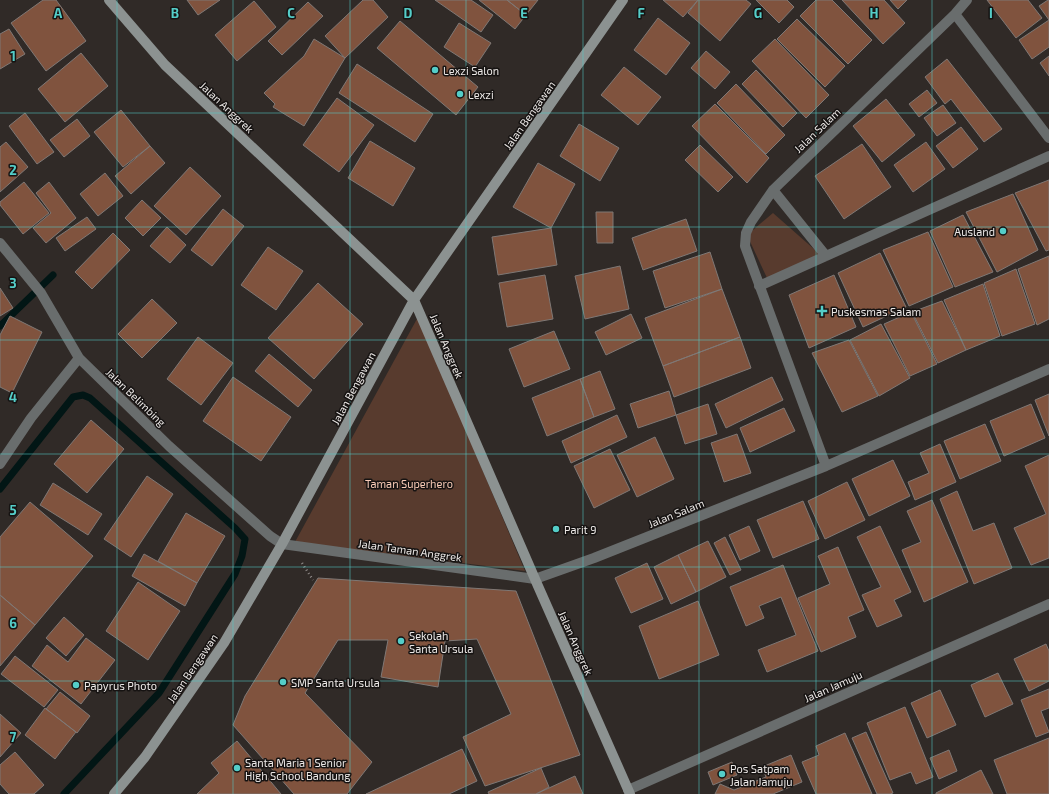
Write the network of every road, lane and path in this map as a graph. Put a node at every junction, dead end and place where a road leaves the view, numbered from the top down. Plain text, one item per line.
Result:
1 (109, 0) edge
2 (623, 0) edge
3 (967, 0) edge
4 (955, 14) junction
5 (1049, 138) edge
6 (1049, 156) edge
7 (773, 190) junction
8 (0, 243) edge
9 (826, 256) junction
10 (759, 286) junction
11 (414, 300) junction
12 (79, 358) junction
13 (1049, 369) edge
14 (0, 464) edge
15 (826, 466) junction
16 (282, 544) junction
17 (535, 579) junction
18 (1049, 604) edge
19 (629, 792) edge
20 (114, 794) edge

1 - 11 street, Jalan Anggrek
2 - 11 street, Jalan Bengawan
3 - 4 street, Jalan Salam
4 - 5 street
4 - 7 street, Jalan Salam
6 - 9 street
7 - 9 street
7 - 10 street, Jalan Salam
8 - 12 street, Jalan Belimbing
9 - 10 street
10 - 15 street, Jalan Salam
11 - 16 street, Jalan Bengawan
11 - 17 street, Jalan Anggrek
12 - 14 street
12 - 16 street, Jalan Belimbing
13 - 15 street, Jalan Salam
15 - 17 street, Jalan Salam
16 - 17 street, Jalan Taman Anggrek
16 - 20 street, Jalan Bengawan
17 - 19 street, Jalan Anggrek
18 - 19 street, Jalan Jamuju

